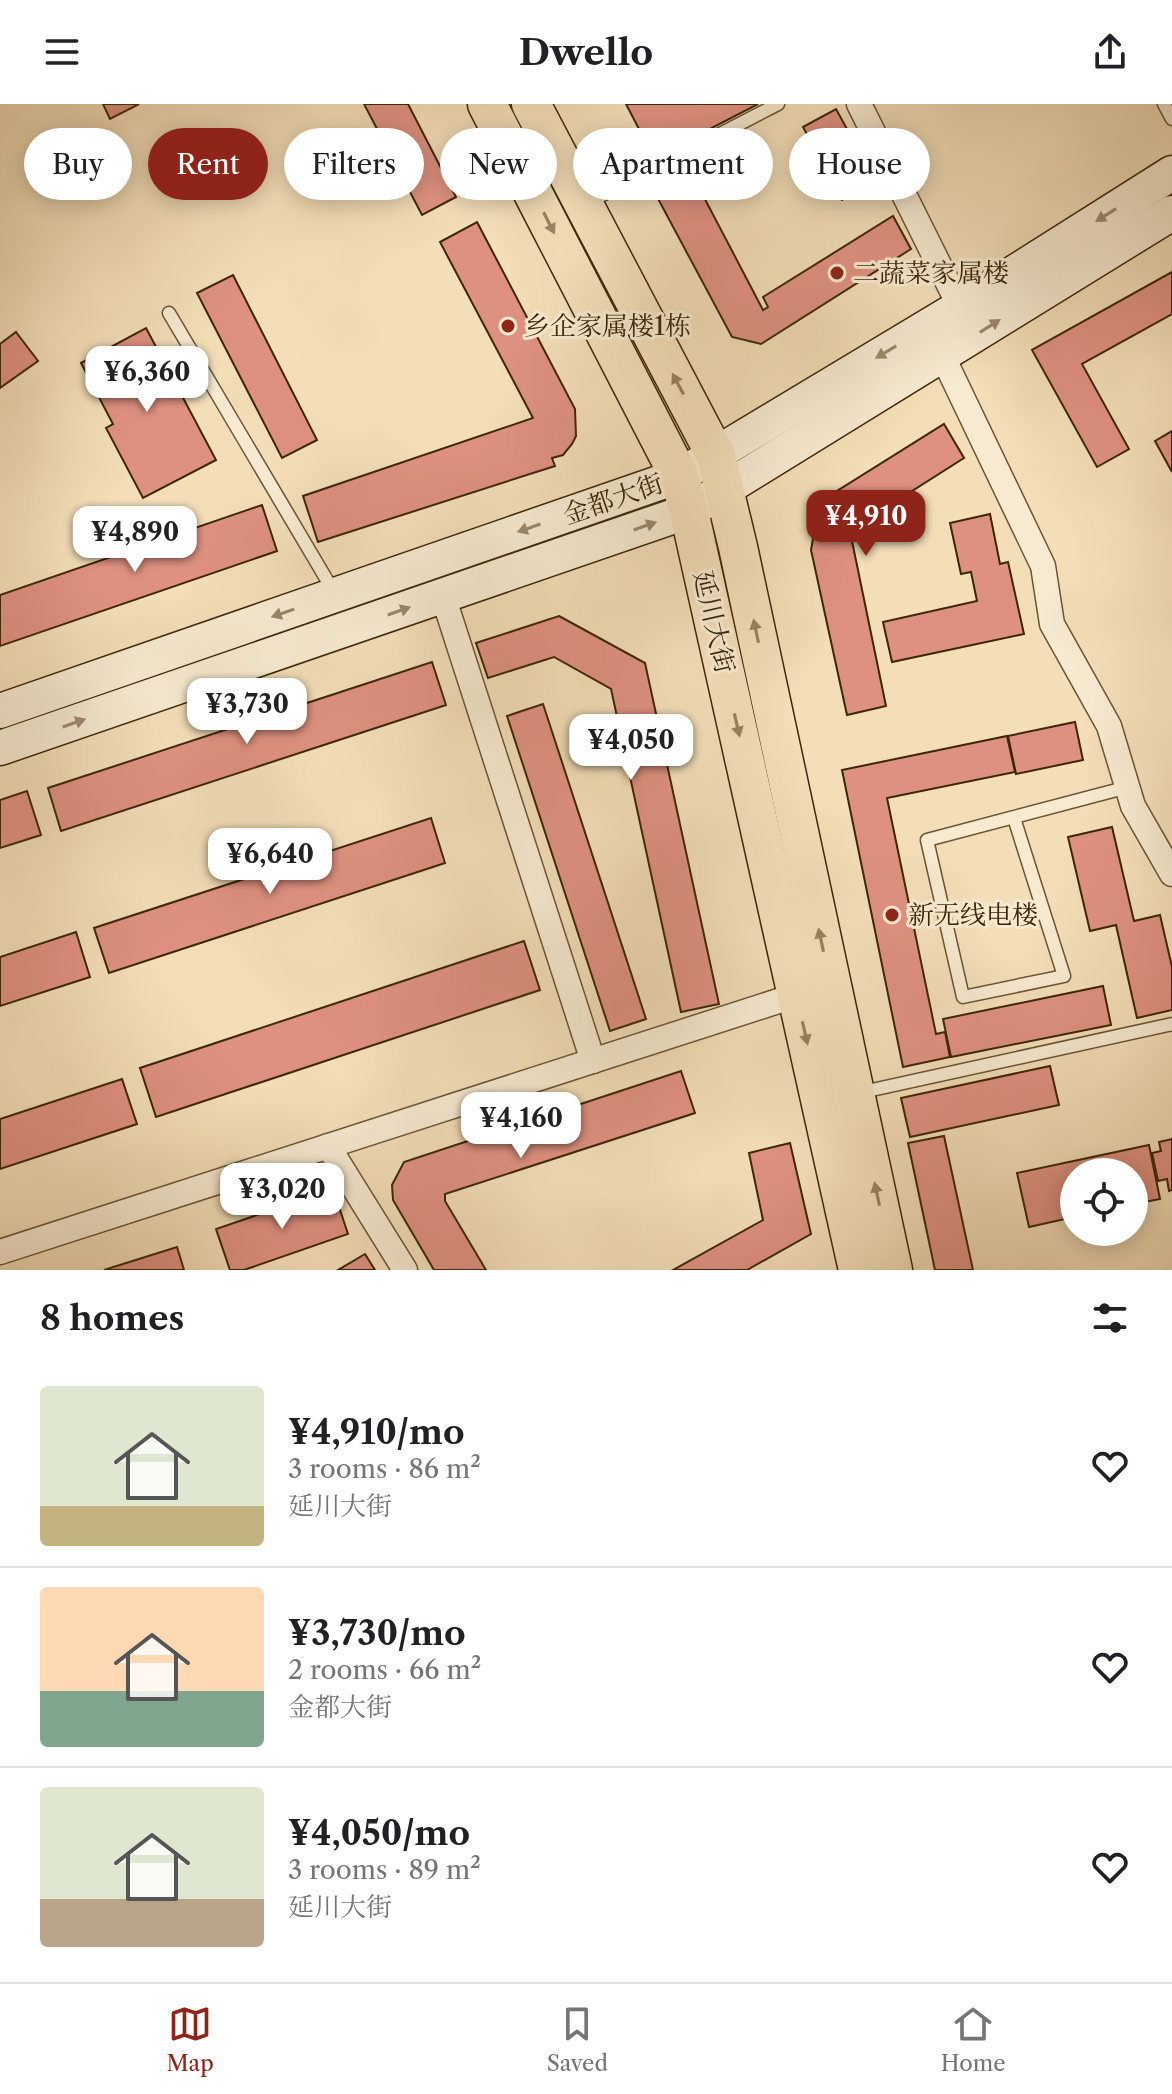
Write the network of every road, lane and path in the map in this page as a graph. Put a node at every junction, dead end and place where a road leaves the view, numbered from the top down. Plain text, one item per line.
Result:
1 (487, 104) edge
2 (531, 104) edge
3 (778, 104) edge
4 (859, 104) edge
5 (1164, 104) edge
6 (1172, 119) edge
7 (1172, 173) edge
8 (584, 204) junction
9 (1172, 213) edge
10 (960, 307) junction
11 (169, 313) dead end
12 (942, 355) junction
13 (720, 473) junction
14 (684, 494) junction
15 (335, 595) junction
16 (443, 596) junction
17 (0, 711) edge
18 (0, 748) edge
19 (1128, 787) junction
20 (1014, 818) junction
21 (1172, 874) edge
22 (797, 995) junction
23 (1172, 1024) edge
24 (593, 1061) junction
25 (854, 1094) junction
26 (328, 1146) junction
27 (0, 1252) edge
28 (866, 1269) edge
29 (405, 1270) edge

1 -> 14 main road, 延川大街
2 - 8 main road, 延川大街
3 - 8 lane
4 - 10 street
5 - 6 lane
7 -> 10 main road, 金都大街
13 -> 8 main road, 延川大街
12 -> 9 main road, 金都大街
10 -> 13 main road, 金都大街
11 - 15 lane
12 - 13 main road, 金都大街
12 - 19 street
13 - 14 main road, 金都大街
25 -> 13 main road, 延川大街
14 -> 15 main road, 金都大街
16 -> 14 main road, 金都大街
14 -> 22 main road, 延川大街
15 -> 17 main road, 金都大街
18 -> 16 main road, 金都大街
16 - 24 street
19 - 20 lane
19 - 21 street
20 - 20 lane
22 - 24 street
22 -> 28 main road, 延川大街
23 - 25 lane
24 - 26 street
28 -> 25 main road, 延川大街
26 - 27 street
26 - 29 street

